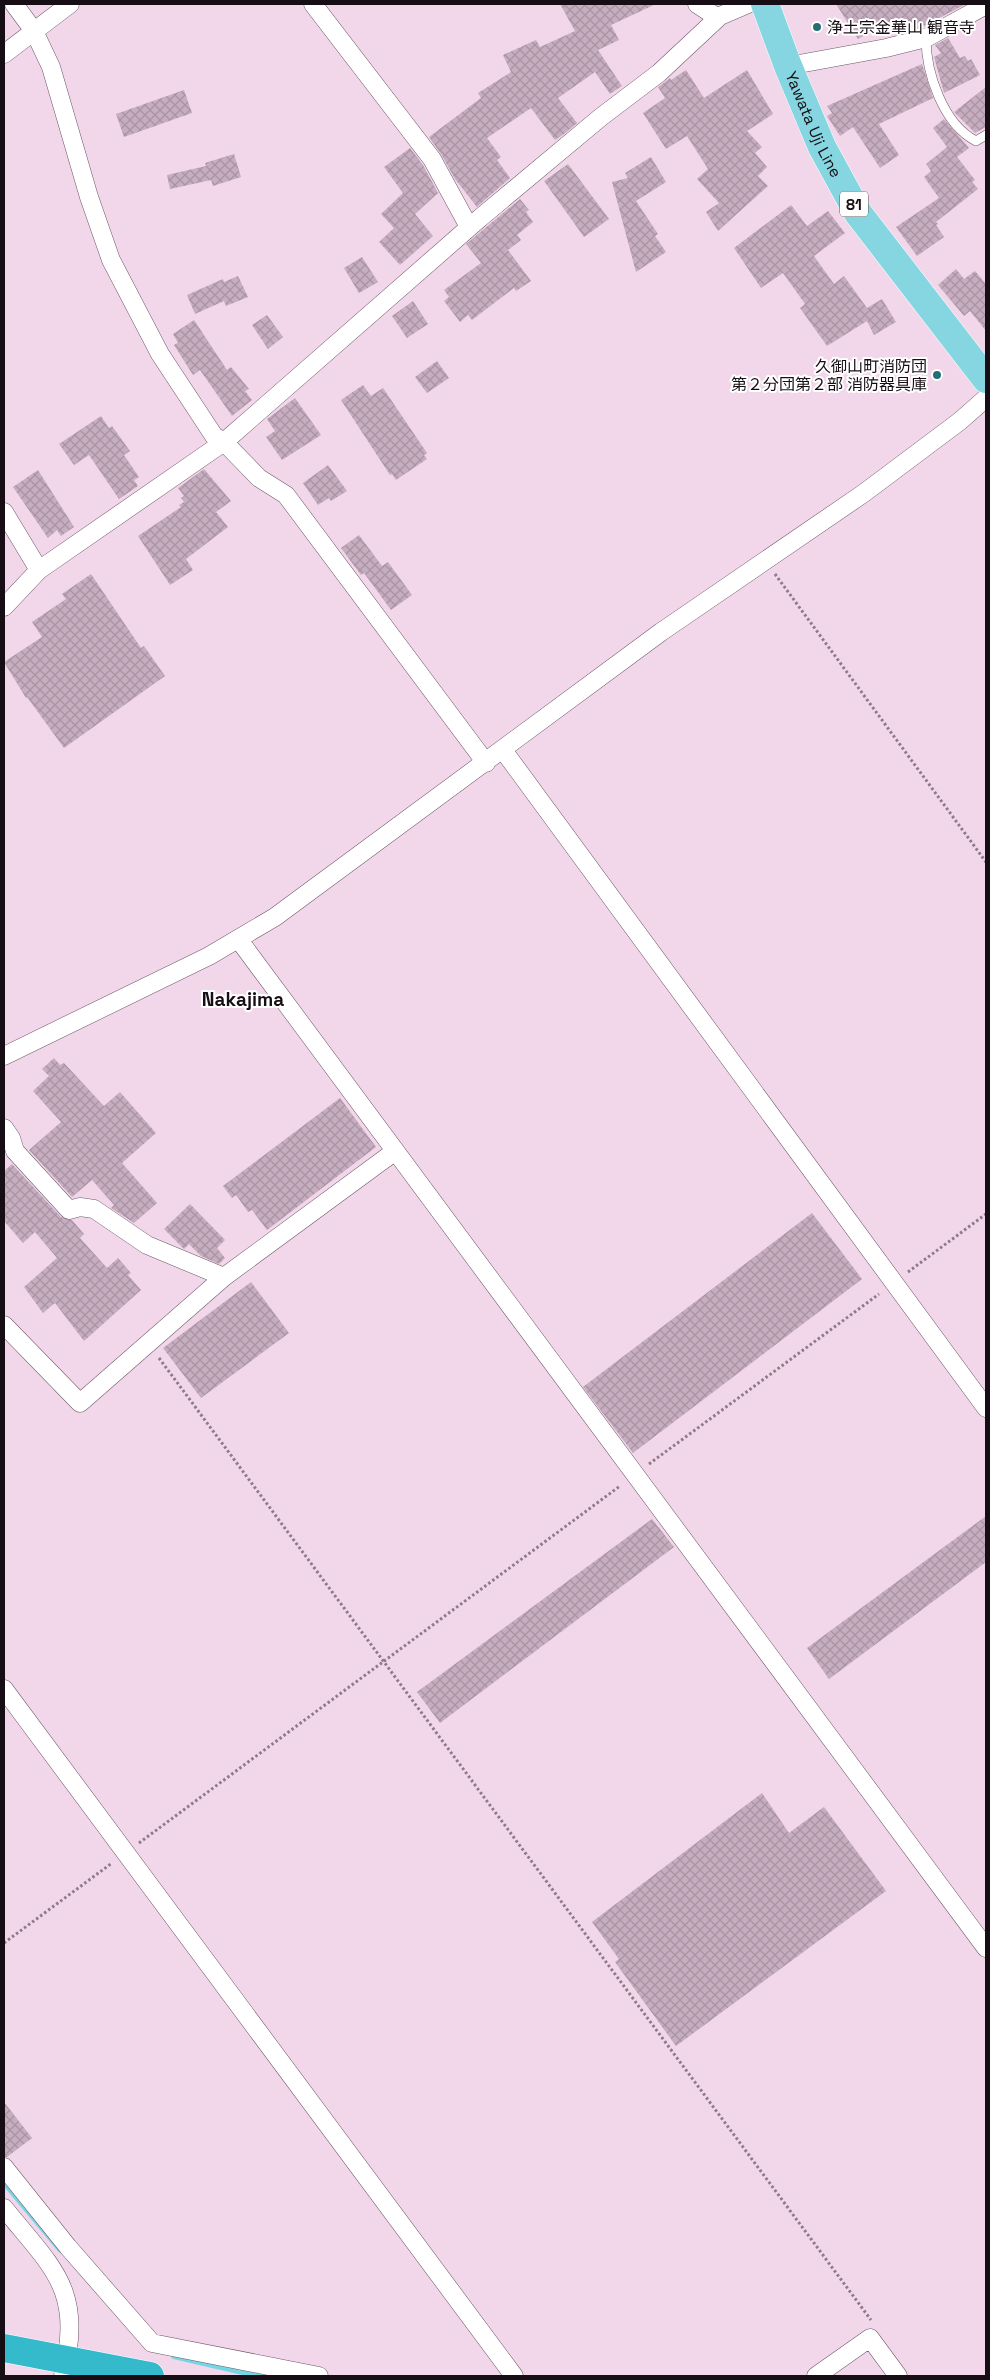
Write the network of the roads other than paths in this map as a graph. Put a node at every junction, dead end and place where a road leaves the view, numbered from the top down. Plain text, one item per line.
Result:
1 (14, 4) edge
2 (70, 4) edge
3 (313, 4) edge
4 (698, 4) edge
5 (748, 4) edge
6 (765, 4) edge
7 (986, 5) edge
8 (718, 18) junction
9 (34, 31) junction
10 (926, 38) junction
11 (4, 54) edge
12 (788, 66) junction
13 (986, 135) edge
14 (470, 227) junction
15 (986, 379) edge
16 (986, 398) edge
17 (224, 442) junction
18 (4, 512) edge
19 (39, 570) junction
20 (4, 607) edge
21 (503, 750) junction
22 (486, 763) junction
23 (239, 940) junction
24 (4, 1056) edge
25 (4, 1128) edge
26 (394, 1152) junction
27 (224, 1278) junction
28 (4, 1325) edge
29 (986, 1408) edge
30 (4, 1689) edge
31 (986, 1948) edge
32 (4, 2167) edge
33 (4, 2208) edge
34 (68, 2247) junction
35 (48, 2262) junction
36 (4, 2348) edge
37 (4, 2359) edge
38 (65, 2369) edge
39 (91, 2376) edge
40 (150, 2376) edge
41 (319, 2376) edge
42 (514, 2376) edge
43 (816, 2376) edge
44 (898, 2376) edge

1 - 9 street
2 - 9 street
3 - 14 street
4 - 8 street
5 - 8 street
6 - 12 main road, Yawata Uji Line / 81
7 - 10 street
8 - 14 street
9 - 11 street
9 - 17 street
10 - 12 street
10 - 13 lane
12 - 15 main road, Yawata Uji Line / 81
14 - 17 street
16 - 21 street
17 - 19 street
17 - 22 street
18 - 19 street
19 - 20 street
21 - 22 street
21 - 29 street
22 - 23 street
23 - 24 street
23 - 26 street
25 - 27 street
26 - 27 street
26 - 31 street
27 - 28 street
30 - 42 street
32 - 34 street
33 - 35 street
34 - 35 street
34 - 41 street
35 - 38 street
36 - 38 highway
37 - 38 highway
38 - 39 highway
38 - 40 highway
43 - 44 street

